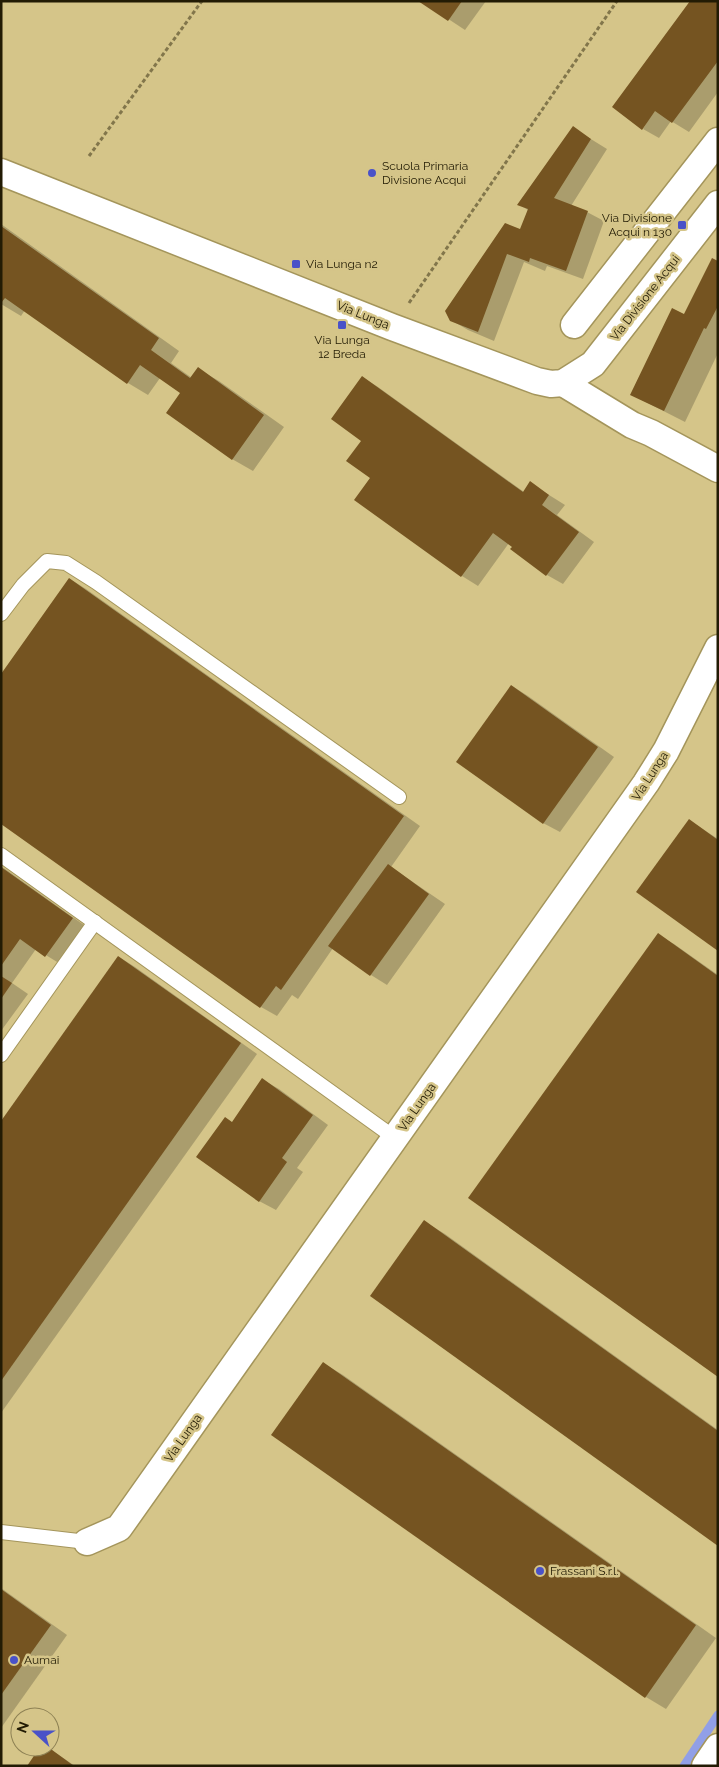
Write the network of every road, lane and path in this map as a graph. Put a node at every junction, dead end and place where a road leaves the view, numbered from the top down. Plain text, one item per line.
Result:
1 (202, 1) edge
2 (617, 1) edge
3 (718, 141) edge
4 (89, 156) dead end
5 (1, 172) edge
6 (718, 204) edge
7 (574, 325) dead end
8 (392, 327) junction
9 (563, 383) junction
10 (718, 469) edge
11 (1, 614) edge
12 (718, 648) edge
13 (399, 797) dead end
14 (1, 855) edge
15 (95, 922) junction
16 (1, 1055) edge
17 (395, 1138) junction
18 (1, 1532) edge
19 (87, 1542) joint
20 (718, 1747) edge
21 (705, 1766) edge

1 - 4 path
2 - 8 path
3 - 7 street
5 - 8 street, Via Lunga
6 - 9 street, Via Divisione Acqui
8 - 9 street, Via Lunga
9 - 10 street, Via Lunga
11 - 13 lane
12 - 17 street, Via Lunga
14 - 15 lane
15 - 16 lane
15 - 17 lane
17 - 19 street, Via Lunga
18 - 19 lane
20 - 21 street

